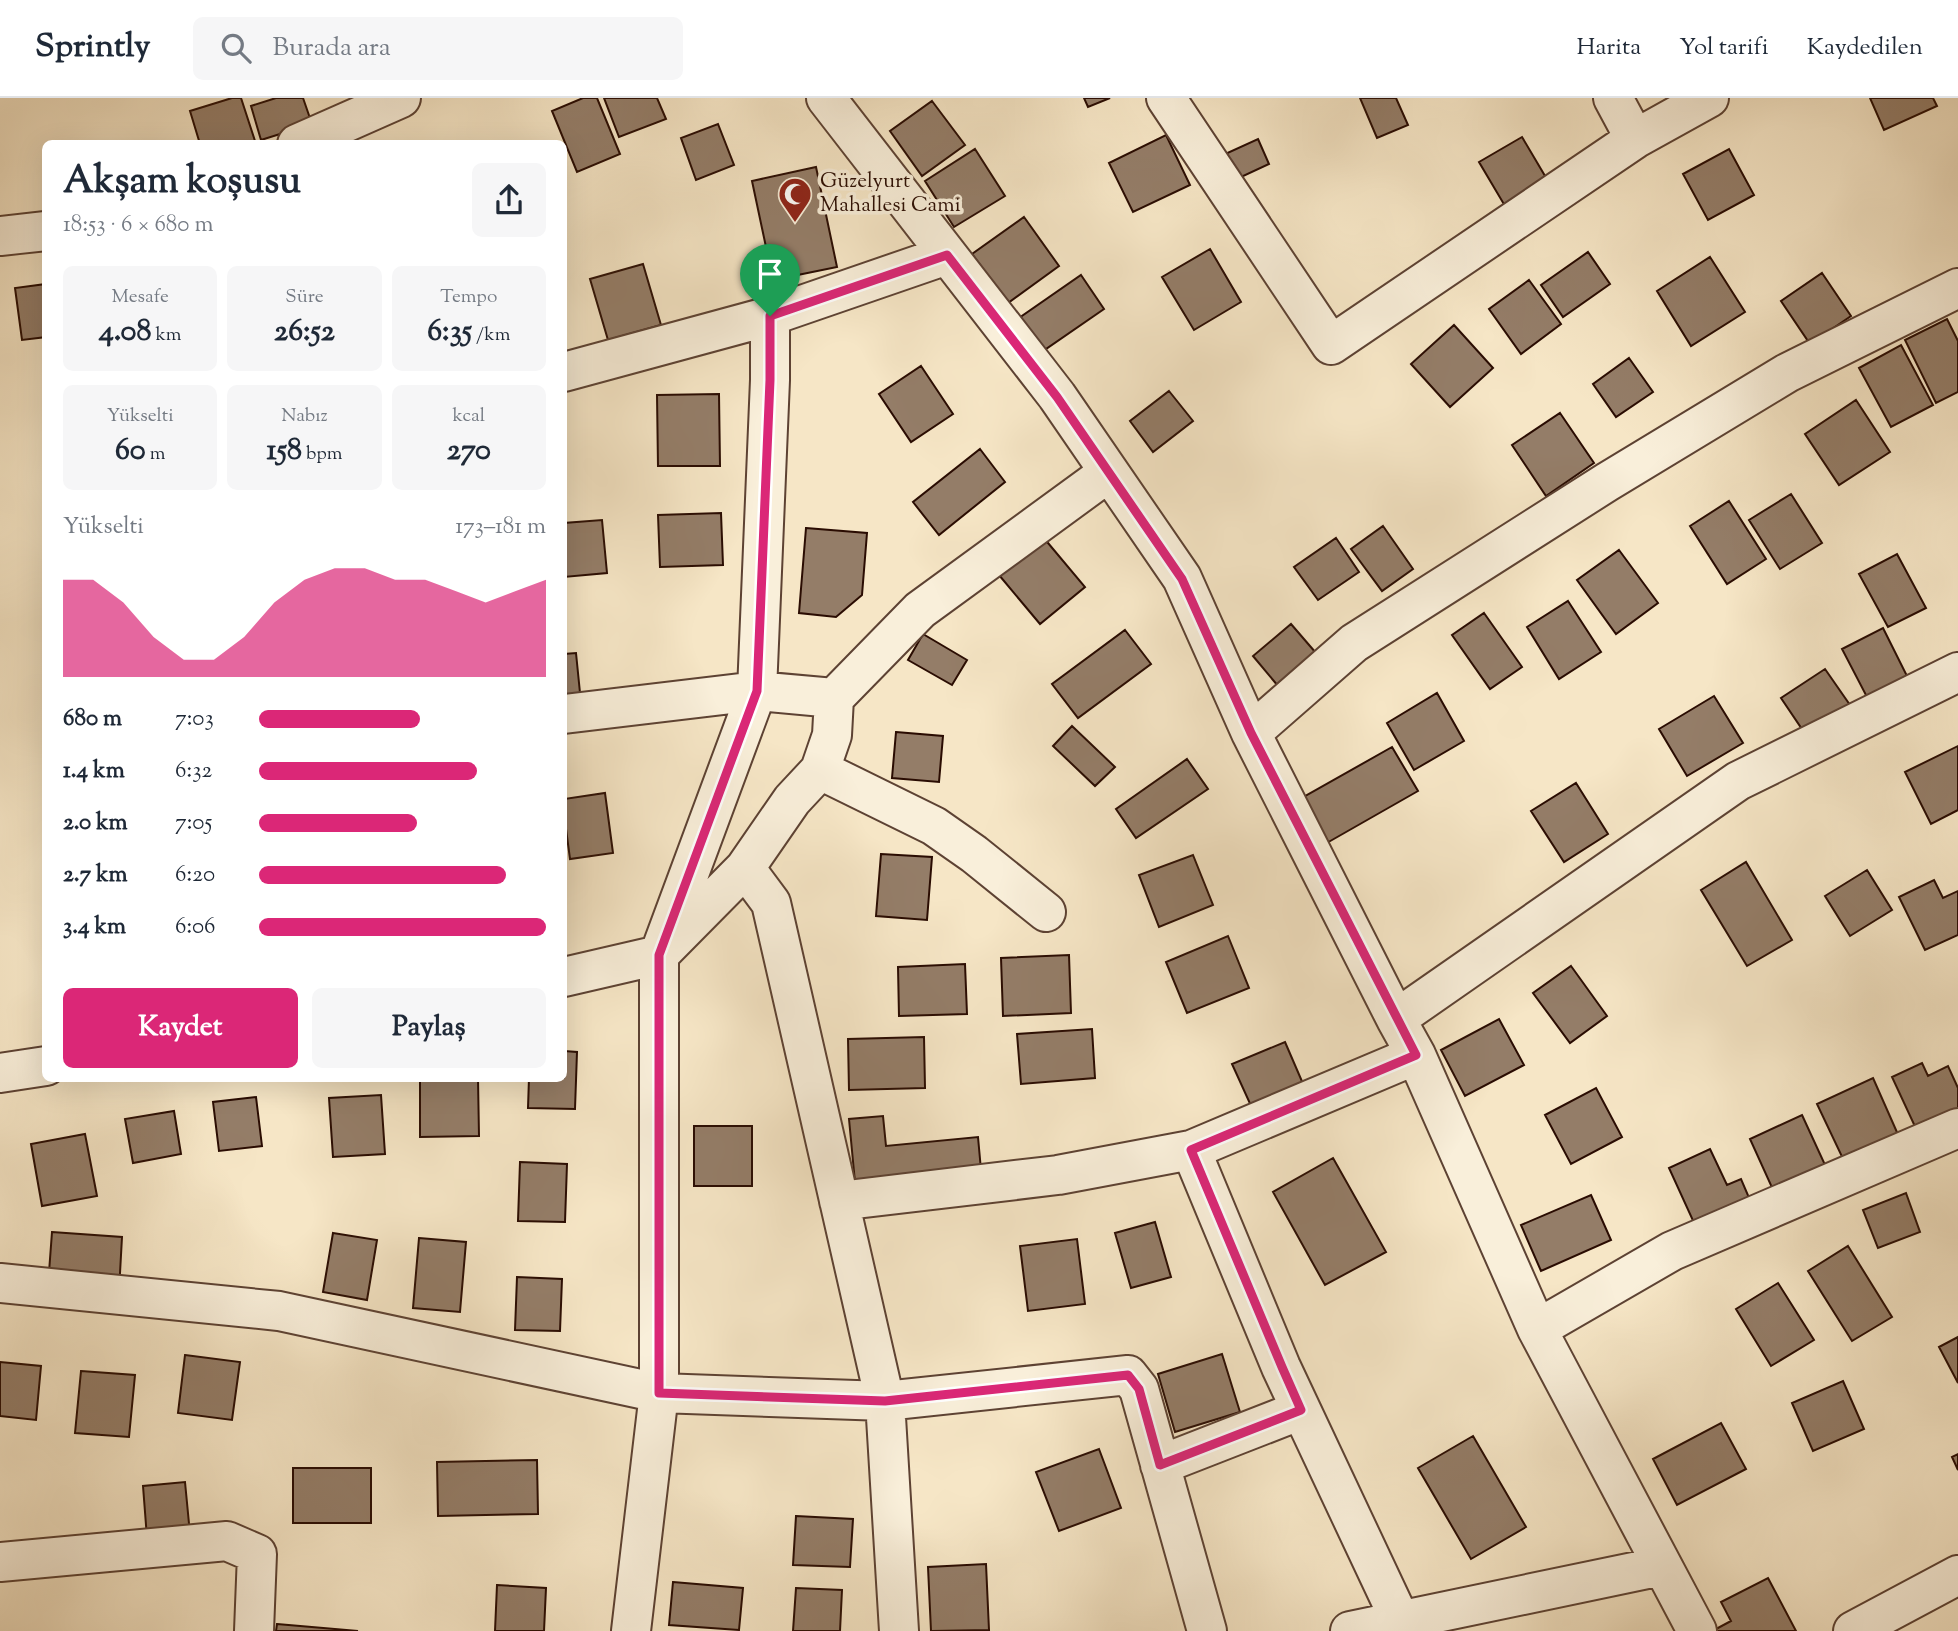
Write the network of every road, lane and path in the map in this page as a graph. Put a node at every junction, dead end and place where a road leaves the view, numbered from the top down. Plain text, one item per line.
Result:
1 (401, 98) edge
2 (826, 98) edge
3 (1166, 98) edge
4 (1613, 98) edge
5 (1709, 98) edge
6 (1635, 139) junction
7 (306, 140) edge
8 (42, 231) edge
9 (0, 236) edge
10 (947, 255) junction
11 (1958, 288) edge
12 (770, 316) junction
13 (567, 371) edge
14 (1109, 472) junction
15 (1958, 672) edge
16 (757, 691) junction
17 (834, 698) junction
18 (567, 714) edge
19 (1251, 733) junction
20 (820, 770) junction
21 (745, 867) junction
22 (1046, 912) dead end
23 (659, 955) junction
24 (567, 976) edge
25 (1396, 1019) junction
26 (1416, 1055) junction
27 (42, 1067) edge
28 (0, 1073) edge
29 (1958, 1128) edge
30 (1191, 1150) junction
31 (839, 1201) junction
32 (0, 1283) edge
33 (1537, 1329) junction
34 (659, 1393) junction
35 (885, 1401) junction
36 (1301, 1410) junction
37 (1160, 1465) junction
38 (0, 1562) edge
39 (1662, 1566) junction
40 (1958, 1575) edge
41 (1400, 1620) junction
42 (254, 1631) edge
43 (631, 1631) edge
44 (900, 1631) edge
45 (1207, 1631) edge
46 (1350, 1631) edge
47 (1697, 1631) edge
48 (1853, 1631) edge

1 - 7 street
2 - 10 street
3 - 6 street
4 - 6 street
5 - 6 street
8 - 9 street
10 - 12 street
10 - 14 street
11 - 19 street
12 - 13 street
12 - 16 street
14 - 17 street
14 - 19 street
15 - 25 street
16 - 17 street
16 - 18 street
16 - 23 street
17 - 20 street
19 - 25 street
20 - 21 street
20 - 22 street
21 - 23 street
21 - 31 street
23 - 24 street
23 - 34 street
25 - 26 street
26 - 30 street
26 - 33 street
27 - 28 street
29 - 33 street
30 - 31 street
30 - 36 street
31 - 35 street
32 - 34 street
33 - 39 street
34 - 35 street
34 - 43 street
35 - 37 street
35 - 44 street
36 - 37 street
36 - 41 street
37 - 45 street
38 - 42 street
39 - 41 street
39 - 47 street
40 - 48 street
41 - 46 street

